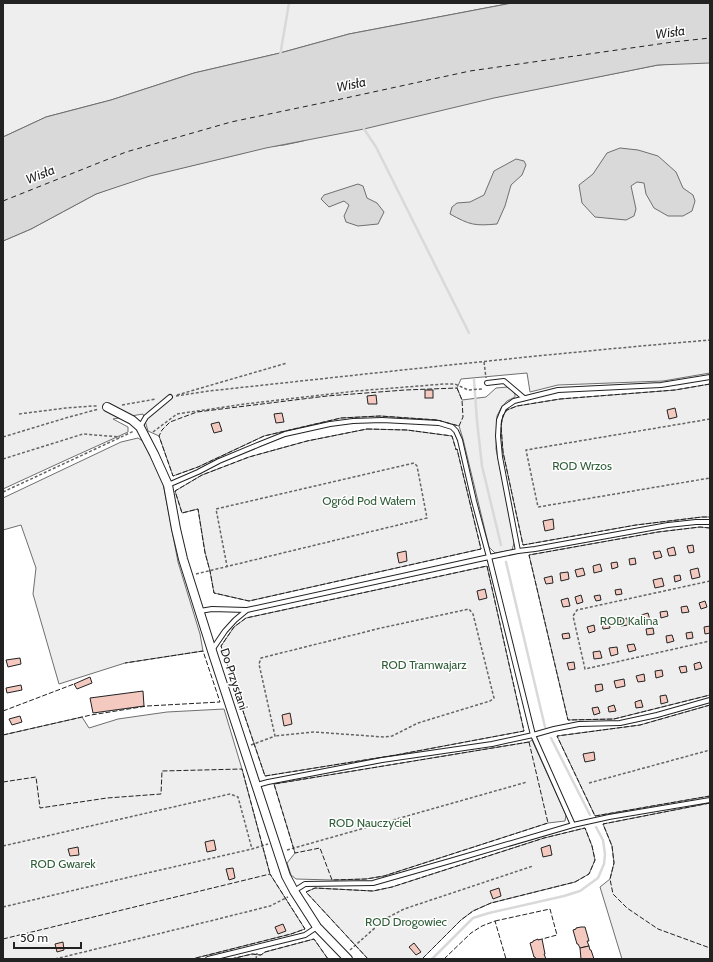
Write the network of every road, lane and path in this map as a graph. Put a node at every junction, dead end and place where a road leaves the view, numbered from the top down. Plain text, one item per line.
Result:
1 (710, 340) edge
2 (484, 362) junction
3 (287, 363) dead end
4 (486, 377) dead end
5 (710, 377) edge
6 (487, 383) dead end
7 (482, 390) dead end
8 (170, 397) junction
9 (524, 398) junction
10 (123, 405) dead end
11 (107, 407) junction
12 (19, 414) dead end
13 (710, 419) edge
14 (140, 427) junction
15 (3, 437) edge
16 (122, 437) junction
17 (146, 439) junction
18 (3, 458) edge
19 (710, 478) edge
20 (168, 486) junction
21 (3, 492) edge
22 (710, 522) edge
23 (518, 551) junction
24 (488, 557) junction
25 (227, 566) junction
26 (189, 576) junction
27 (710, 581) edge
28 (247, 610) junction
29 (200, 611) junction
30 (710, 641) edge
31 (212, 651) junction
32 (710, 700) edge
33 (275, 736) junction
34 (533, 736) junction
35 (254, 744) dead end
36 (710, 750) edge
37 (527, 782) dead end
38 (590, 782) dead end
39 (257, 785) junction
40 (710, 800) edge
41 (573, 825) junction
42 (3, 846) edge
43 (263, 846) dead end
44 (293, 848) dead end
45 (252, 850) junction
46 (533, 866) dead end
47 (294, 891) junction
48 (286, 899) dead end
49 (3, 907) edge
50 (317, 927) junction
51 (355, 945) dead end
52 (256, 955) dead end
53 (55, 959) edge
54 (208, 959) edge
55 (256, 959) edge
56 (348, 959) edge

1 - 2 path
2 - 4 path
2 - 8 path
3 - 8 path
5 - 9 lane
6 - 9 lane
7 - 17 path
8 - 10 path
8 - 14 lane
9 - 23 lane
11 - 12 path
11 - 14 street, Do Przystani
11 - 15 path
13 - 19 path
14 - 16 path
14 - 17 street, Do Przystani
16 - 18 path
16 - 21 path
17 - 20 street, Do Przystani
20 - 24 lane
20 - 26 street, Do Przystani
22 - 23 lane
23 - 24 lane
24 - 28 lane
24 - 34 lane
25 - 25 path
25 - 26 path
26 - 29 street, Do Przystani
27 - 30 path
28 - 29 lane
28 - 31 lane
29 - 31 street, Do Przystani
31 - 39 street, Do Przystani
32 - 34 lane
33 - 33 path
33 - 35 path
34 - 39 lane
34 - 41 lane
36 - 38 path
37 - 44 path
39 - 47 street, Do Przystani
40 - 41 lane
41 - 47 lane
42 - 45 path
43 - 45 path
45 - 49 path
46 - 51 path
47 - 50 street, Do Przystani
48 - 53 path
50 - 54 lane
50 - 56 street, Do Przystani
52 - 55 path

